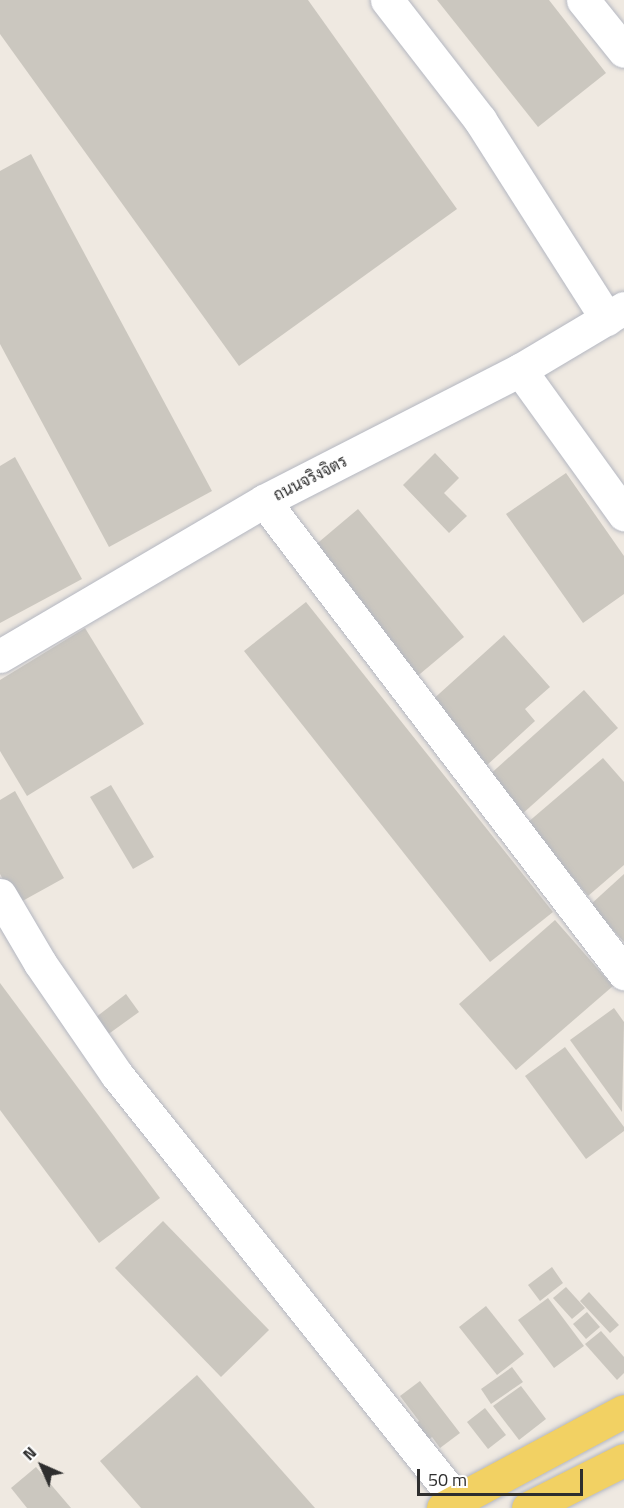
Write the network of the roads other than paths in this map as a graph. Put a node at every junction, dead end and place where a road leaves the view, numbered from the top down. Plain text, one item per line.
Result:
1 (387, 0) edge
2 (583, 0) edge
3 (624, 51) edge
4 (615, 313) edge
5 (520, 370) junction
6 (264, 501) junction
7 (624, 514) edge
8 (0, 656) edge
9 (0, 895) edge
10 (624, 973) edge
11 (624, 1411) edge
12 (552, 1449) junction
13 (624, 1461) edge
14 (570, 1487) junction
15 (450, 1504) edge
16 (528, 1508) edge

1 - 4 street
2 - 3 street
4 - 5 street, ถนนจริงจิตร
5 - 6 street, ถนนจริงจิตร
5 - 7 street
6 - 8 street, ถนนจริงจิตร
6 - 10 street
9 - 15 street
11 - 12 main road
12 - 14 main road
12 - 15 main road
13 - 14 main road
14 - 16 main road

